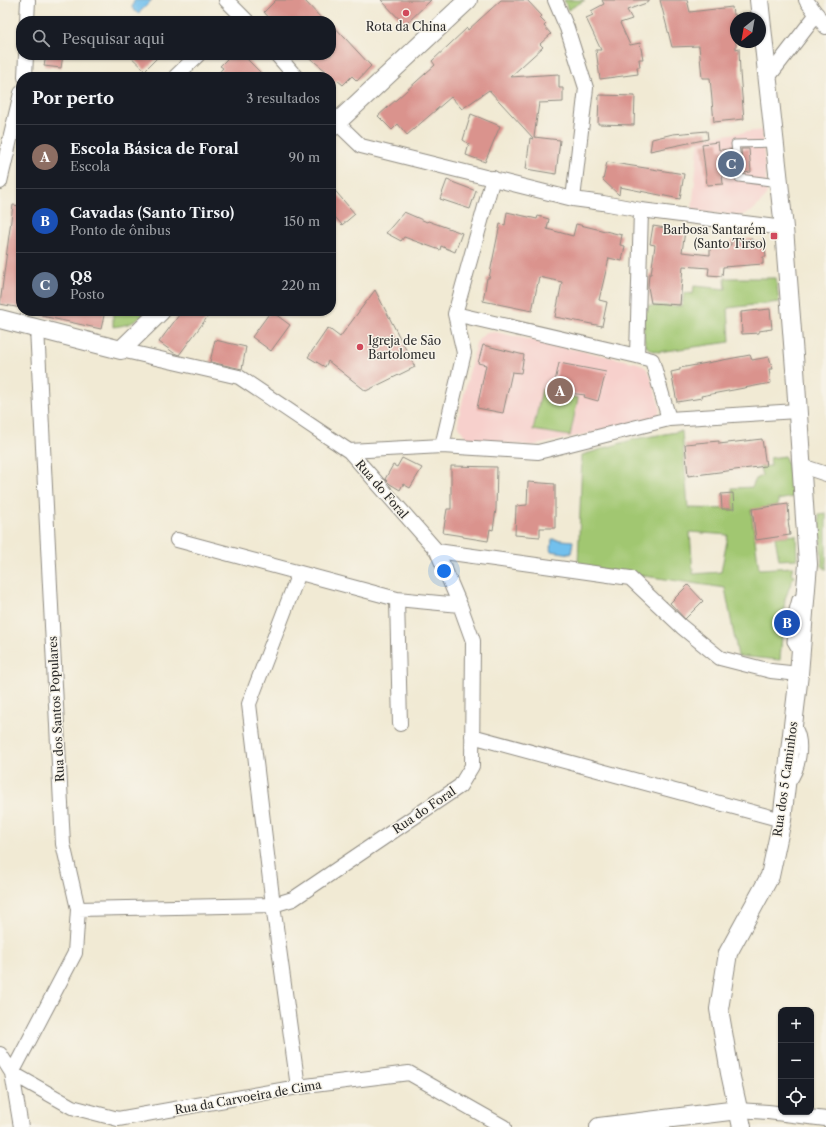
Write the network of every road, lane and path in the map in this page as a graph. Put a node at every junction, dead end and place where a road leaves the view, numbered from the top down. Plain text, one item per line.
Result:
1 (28, 0) edge
2 (226, 0) edge
3 (468, 0) edge
4 (555, 0) edge
5 (759, 0) edge
6 (806, 0) edge
7 (817, 14) junction
8 (27, 16) edge
9 (238, 16) edge
10 (826, 27) edge
11 (26, 60) edge
12 (193, 60) edge
13 (281, 60) edge
14 (25, 72) edge
15 (180, 72) edge
16 (292, 72) edge
17 (766, 80) junction
18 (16, 113) edge
19 (336, 120) edge
20 (336, 125) edge
21 (774, 143) junction
22 (493, 178) junction
23 (0, 182) edge
24 (778, 183) junction
25 (573, 199) junction
26 (640, 210) junction
27 (784, 228) junction
28 (455, 314) junction
29 (156, 316) edge
30 (0, 319) edge
31 (37, 328) junction
32 (121, 350) junction
33 (637, 356) junction
34 (797, 411) junction
35 (669, 420) junction
36 (442, 446) junction
37 (349, 451) junction
38 (802, 466) junction
39 (826, 474) edge
40 (176, 540) dead end
41 (437, 551) junction
42 (299, 572) junction
43 (396, 599) junction
44 (460, 605) junction
45 (799, 674) junction
46 (400, 724) dead end
47 (472, 736) junction
48 (782, 820) junction
49 (273, 905) junction
50 (78, 909) junction
51 (0, 1054) edge
52 (12, 1073) junction
53 (298, 1087) junction
54 (740, 1118) edge
55 (826, 1119) edge
56 (21, 1127) edge
57 (504, 1127) edge
58 (600, 1127) edge

1 - 8 street
2 - 9 street
3 - 19 street
4 - 25 street
5 - 17 street, Rua dos 5 Caminhos
6 - 7 street
7 - 10 street
7 - 17 street
11 - 14 street
12 - 15 street
13 - 16 street
17 - 21 street, Rua dos 5 Caminhos
18 - 23 street
20 - 22 street
21 - 24 street, Rua dos 5 Caminhos
21 - 24 lane
22 - 25 street
22 - 28 street
24 - 27 street, Rua dos 5 Caminhos
25 - 26 street
26 - 27 street
26 - 33 street
27 - 34 street, Rua dos 5 Caminhos
28 - 33 street
28 - 36 street
29 - 32 street
30 - 31 street
31 - 32 street
31 - 50 street, Rua dos Santos Populares
32 - 37 street, Rua do Foral
33 - 35 street
34 - 35 street
34 - 38 street, Rua dos 5 Caminhos
35 - 36 street
36 - 37 street
37 - 41 street, Rua do Foral
38 - 39 street
38 - 45 street, Rua dos 5 Caminhos
40 - 42 street
41 - 44 street, Rua do Foral
41 - 45 street
42 - 43 street
42 - 49 street
43 - 44 street
43 - 46 street
44 - 47 street, Rua do Foral
45 - 48 street, Rua dos 5 Caminhos
47 - 48 street
47 - 49 street, Rua do Foral
48 - 54 street, Rua dos 5 Caminhos
49 - 50 street, Rua do Foral
49 - 53 street
50 - 52 street, Rua dos Santos Populares
51 - 52 street, Rua da Carvoeira de Cima
52 - 53 street, Rua da Carvoeira de Cima
52 - 56 street
53 - 57 street, Rua da Carvoeira de Cima
54 - 55 street
54 - 58 street

